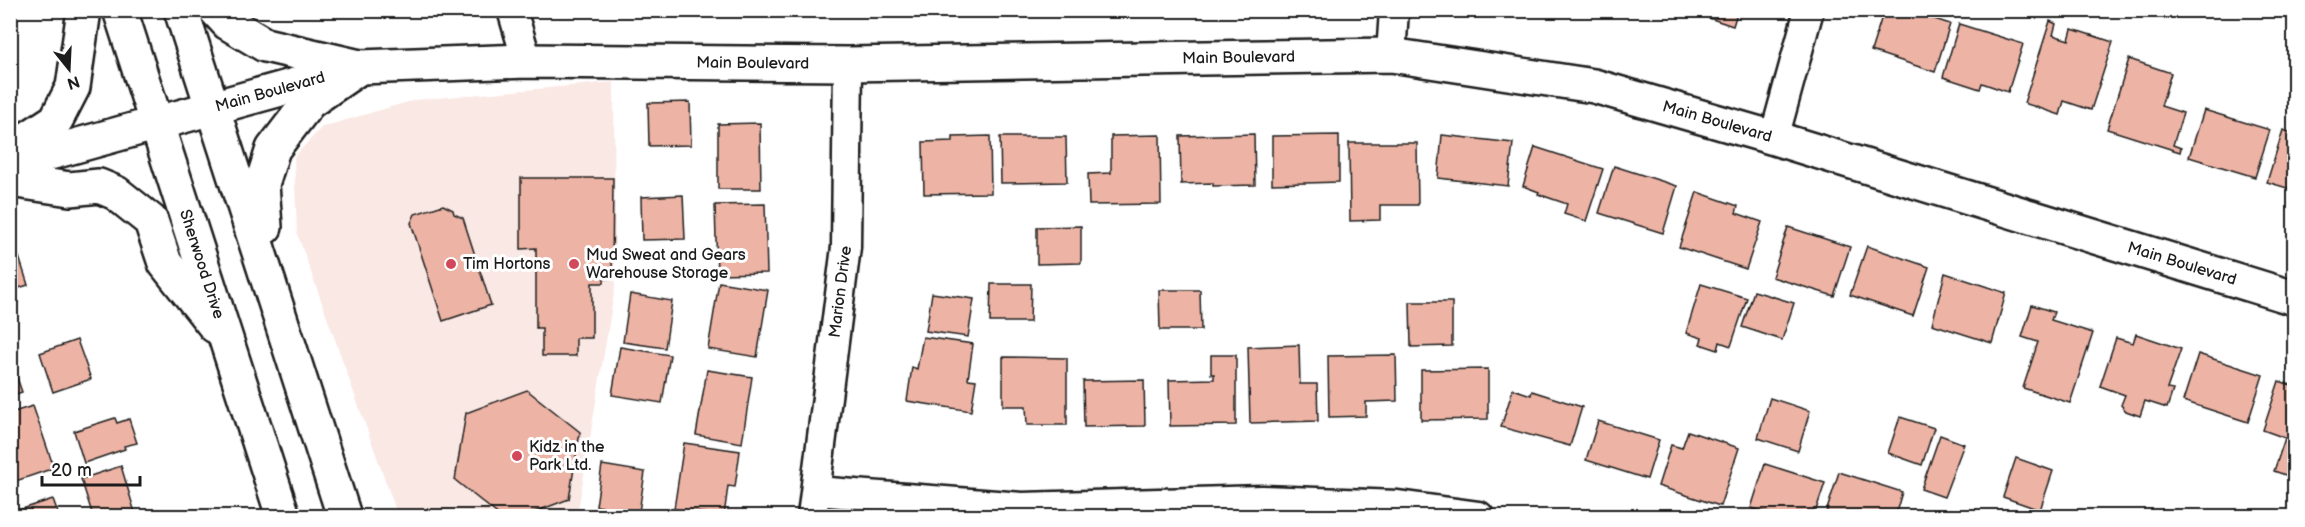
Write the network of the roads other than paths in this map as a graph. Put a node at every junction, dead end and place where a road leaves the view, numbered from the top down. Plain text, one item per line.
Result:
1 (84, 10) edge
2 (120, 10) edge
3 (182, 10) edge
4 (216, 10) edge
5 (512, 10) edge
6 (1394, 10) edge
7 (1809, 10) edge
8 (1390, 55) junction
9 (527, 62) junction
10 (848, 64) junction
11 (360, 67) junction
12 (214, 107) junction
13 (158, 123) junction
14 (1774, 138) junction
15 (10, 150) edge
16 (10, 164) edge
17 (10, 180) edge
18 (269, 280) junction
19 (2295, 298) edge
20 (227, 342) junction
21 (814, 503) edge
22 (1261, 508) edge
23 (283, 516) edge
24 (344, 516) edge
25 (1479, 516) edge

1 - 15 street
2 - 13 street, Sherwood Drive
3 - 12 street
4 - 11 street
5 - 9 street
6 - 8 street
7 - 14 street
8 - 10 street, Main Boulevard
8 - 14 street, Main Boulevard
9 - 10 street, Main Boulevard
9 - 11 street, Main Boulevard
10 - 21 street, Marion Drive
11 - 12 street, Main Boulevard
11 - 18 street
12 - 13 street, Main Boulevard
12 - 18 street
13 - 16 street, Main Boulevard
13 - 20 street, Sherwood Drive
14 - 19 street, Main Boulevard
17 - 20 street
18 - 24 street
20 - 23 street, Sherwood Drive
21 - 22 street
22 - 25 street

